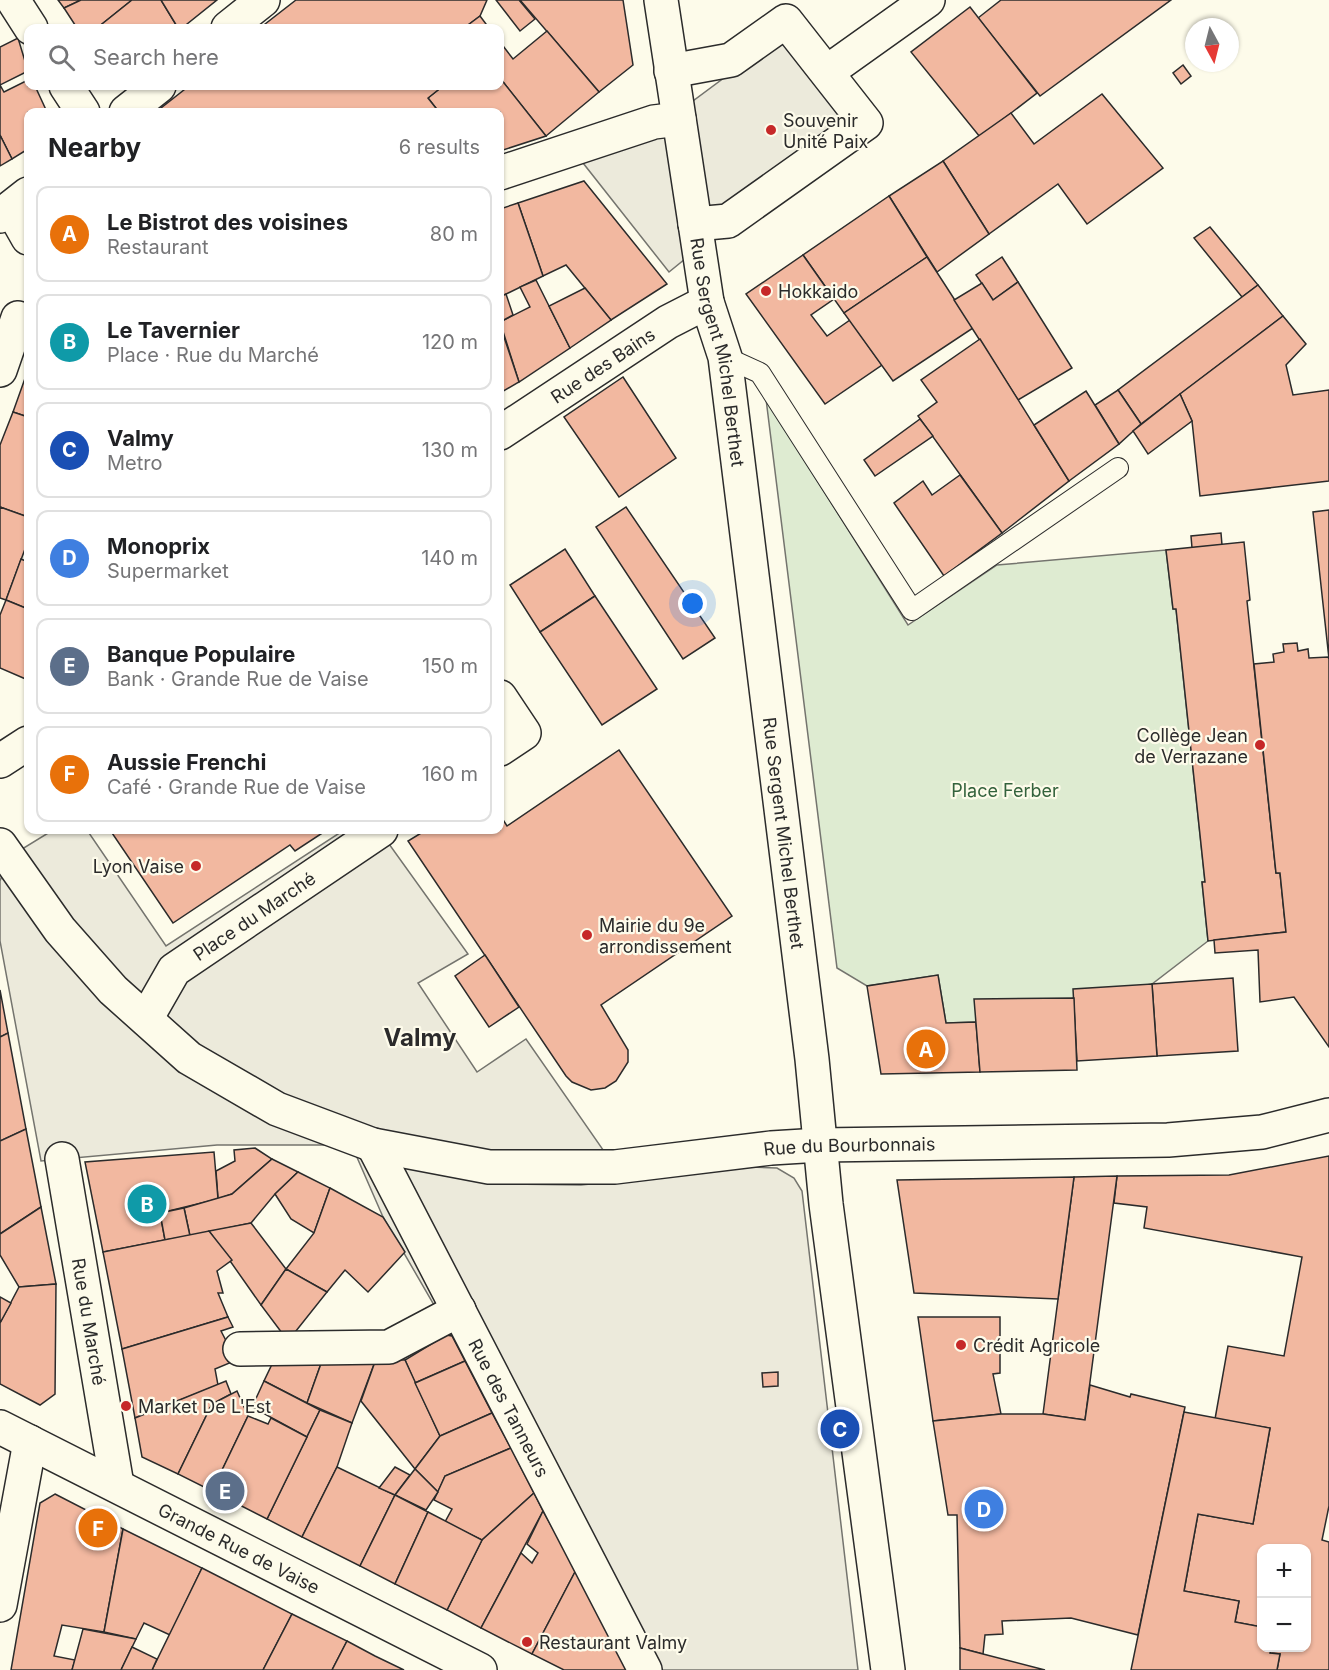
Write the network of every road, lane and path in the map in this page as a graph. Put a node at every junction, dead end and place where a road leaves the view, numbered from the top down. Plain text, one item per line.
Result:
1 (13, 0) edge
2 (263, 0) edge
3 (661, 0) edge
4 (928, 0) edge
5 (28, 24) edge
6 (233, 24) edge
7 (671, 70) junction
8 (828, 72) junction
9 (68, 90) edge
10 (154, 90) edge
11 (80, 108) edge
12 (131, 108) edge
13 (679, 119) junction
14 (504, 172) edge
15 (13, 206) edge
16 (695, 224) junction
17 (24, 229) edge
18 (708, 302) junction
19 (15, 314) edge
20 (725, 357) junction
21 (0, 370) edge
22 (504, 430) edge
23 (1118, 468) dead end
24 (504, 703) edge
25 (24, 746) edge
26 (504, 746) edge
27 (0, 761) edge
28 (375, 834) edge
29 (4, 851) edge
30 (146, 1019) junction
31 (1329, 1115) edge
32 (373, 1145) junction
33 (820, 1145) junction
34 (62, 1159) dead end
35 (459, 1310) junction
36 (240, 1349) dead end
37 (0, 1427) edge
38 (30, 1442) junction
39 (117, 1485) junction
40 (0, 1605) edge
41 (480, 1670) edge
42 (645, 1670) edge
43 (888, 1670) edge

1 - 5 street
2 - 6 street
3 - 7 street, Rue Sergent Michel Berthet
4 - 8 street
7 - 8 street
7 - 13 street, Rue Sergent Michel Berthet
8 - 16 street
9 - 11 street
10 - 12 street
13 - 14 street
13 - 16 street, Rue Sergent Michel Berthet
15 - 17 street
16 - 18 street, Rue Sergent Michel Berthet
18 - 20 street, Rue Sergent Michel Berthet
18 - 22 street, Rue des Bains
19 - 21 street
20 - 23 lane
20 - 33 street, Rue Sergent Michel Berthet
24 - 26 street
25 - 27 street
28 - 30 street, Place du Marché
29 - 30 street
30 - 32 street
31 - 33 street, Rue du Bourbonnais
32 - 33 street, Rue du Bourbonnais
32 - 35 street, Rue des Tanneurs
33 - 43 street, Rue Sergent Michel Berthet
34 - 39 street, Rue du Marché
35 - 36 street
35 - 42 street, Rue des Tanneurs
37 - 38 street, Grande Rue de Vaise
38 - 39 street, Grande Rue de Vaise
38 - 40 street
39 - 41 street, Grande Rue de Vaise

